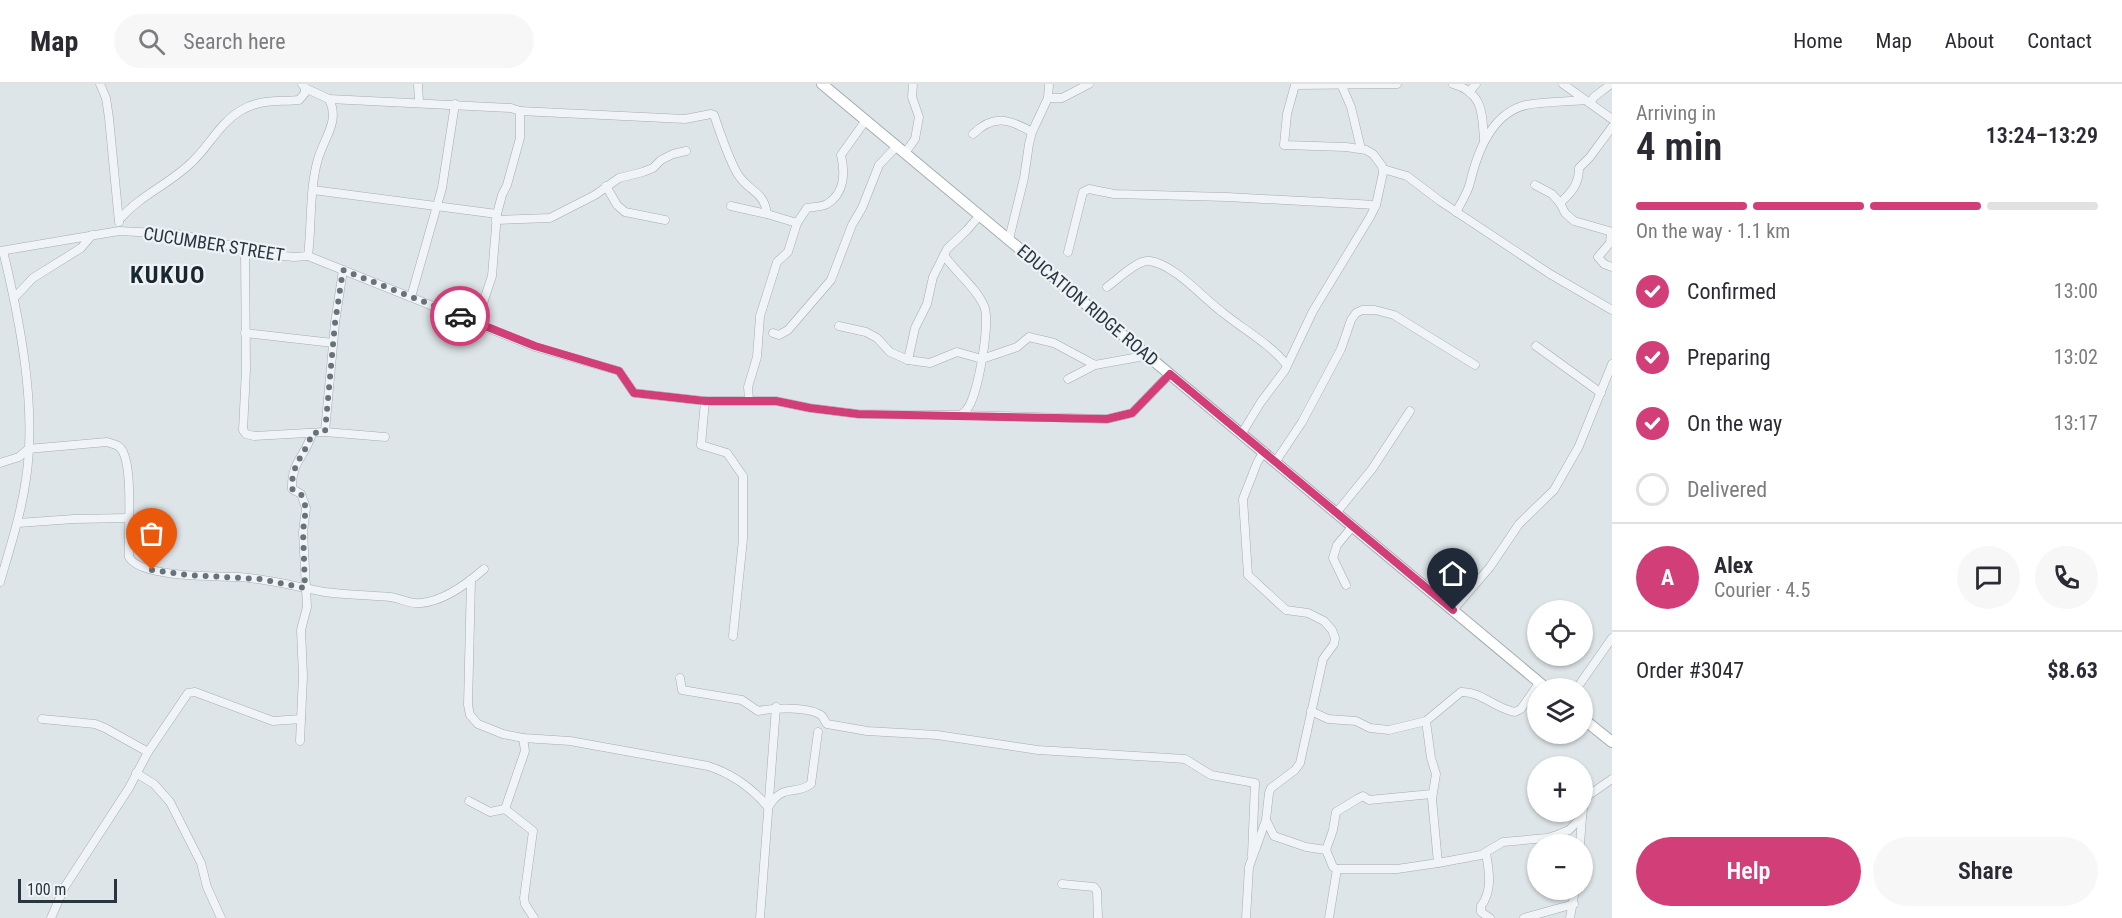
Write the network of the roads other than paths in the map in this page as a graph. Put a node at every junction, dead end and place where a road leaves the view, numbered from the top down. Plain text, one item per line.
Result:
1 (100, 84) edge
2 (418, 84) edge
3 (822, 84) edge
4 (913, 84) edge
5 (1049, 84) edge
6 (1089, 84) edge
7 (1397, 84) edge
8 (1454, 84) edge
9 (1476, 84) edge
10 (1563, 84) edge
11 (1611, 84) edge
12 (1341, 85) edge
13 (304, 86) edge
14 (1469, 92) junction
15 (1048, 98) junction
16 (329, 99) junction
17 (1588, 101) junction
18 (419, 102) junction
19 (454, 104) junction
20 (520, 111) junction
21 (1612, 118) edge
22 (866, 120) junction
23 (1612, 127) edge
24 (1032, 132) junction
25 (973, 134) dead end
26 (1484, 142) junction
27 (901, 149) junction
28 (1361, 149) junction
29 (686, 151) dead end
30 (1383, 169) junction
31 (1535, 185) dead end
32 (606, 186) junction
33 (313, 190) junction
34 (1560, 203) junction
35 (437, 205) junction
36 (731, 206) dead end
37 (1376, 206) junction
38 (1456, 212) junction
39 (767, 214) junction
40 (980, 215) junction
41 (496, 217) junction
42 (119, 220) junction
43 (665, 220) dead end
44 (797, 223) junction
45 (119, 231) junction
46 (1612, 232) edge
47 (92, 235) junction
48 (1009, 239) junction
49 (245, 249) junction
50 (2, 251) edge
51 (1068, 252) dead end
52 (945, 255) junction
53 (308, 256) junction
54 (1612, 267) edge
55 (343, 270) junction
56 (1107, 287) dead end
57 (411, 297) junction
58 (14, 298) junction
59 (1612, 310) edge
60 (480, 324) junction
61 (839, 326) dead end
62 (245, 333) junction
63 (773, 333) dead end
64 (333, 343) junction
65 (1536, 346) dead end
66 (1146, 353) junction
67 (982, 359) junction
68 (908, 360) junction
69 (1095, 364) junction
70 (1612, 364) edge
71 (1287, 365) junction
72 (1475, 365) dead end
73 (1170, 374) junction
74 (1068, 379) dead end
75 (1601, 393) junction
76 (749, 400) junction
77 (705, 401) junction
78 (1410, 411) dead end
79 (960, 415) junction
80 (325, 432) junction
81 (312, 433) junction
82 (1242, 433) junction
83 (385, 437) dead end
84 (28, 449) junction
85 (1264, 451) junction
86 (1276, 461) junction
87 (0, 463) edge
88 (1337, 512) junction
89 (129, 518) junction
90 (18, 523) junction
91 (1353, 526) junction
92 (484, 568) dead end
93 (471, 580) junction
94 (0, 582) edge
95 (1346, 585) dead end
96 (305, 588) junction
97 (1453, 610) junction
98 (733, 636) dead end
99 (1612, 638) edge
100 (680, 678) dead end
101 (1534, 678) edge
102 (1584, 678) edge
103 (1527, 699) edge
104 (776, 707) junction
105 (1311, 711) junction
106 (301, 718) junction
107 (42, 719) dead end
108 (1426, 721) junction
109 (1593, 727) edge
110 (818, 732) dead end
111 (523, 738) junction
112 (539, 739) junction
113 (300, 741) dead end
114 (1612, 742) edge
115 (525, 751) junction
116 (148, 752) junction
117 (136, 773) junction
118 (1612, 779) edge
119 (1593, 792) edge
120 (1432, 794) junction
121 (469, 801) dead end
122 (768, 807) junction
123 (505, 809) junction
124 (1266, 820) junction
125 (1577, 822) edge
126 (1326, 850) junction
127 (1486, 853) junction
128 (1252, 855) junction
129 (1438, 863) junction
130 (1337, 869) junction
131 (1062, 884) dead end
132 (1574, 900) edge
133 (1574, 904) junction
134 (51, 918) edge
135 (221, 918) edge
136 (534, 918) edge
137 (760, 918) edge
138 (1098, 918) edge
139 (1248, 918) edge
140 (1329, 918) edge
141 (1490, 918) edge
142 (1524, 918) edge
143 (1570, 918) edge

1 - 42 street
2 - 18 street
3 - 22 main road, EDUCATION RIDGE ROAD
4 - 27 street
5 - 15 street
6 - 15 street
7 - 12 street
8 - 14 street
9 - 14 street
10 - 17 street
11 - 17 street
12 - 28 street
12 - 28 street
13 - 16 street
13 - 42 street
14 - 26 street
15 - 24 street
16 - 18 street
16 - 33 street, CUCUMBER STREET
17 - 21 street
17 - 26 street
18 - 19 street
19 - 20 street
19 - 35 street
20 - 39 street
20 - 41 street
22 - 27 main road, EDUCATION RIDGE ROAD
22 - 44 street
23 - 34 street
24 - 25 street
24 - 48 street
26 - 38 street
27 - 40 main road, EDUCATION RIDGE ROAD
27 - 63 street
28 - 30 street
29 - 32 street
30 - 37 street
30 - 38 street
31 - 34 street
32 - 41 street
32 - 43 street
33 - 35 street
33 - 53 street, CUCUMBER STREET
34 - 46 street
35 - 41 street
35 - 57 street
36 - 39 street
37 - 51 street
37 - 71 street
38 - 59 street
39 - 44 street
40 - 48 main road, EDUCATION RIDGE ROAD
40 - 52 street
41 - 60 street
42 - 45 street
44 - 76 street
45 - 47 street, CUCUMBER STREET
45 - 49 street, CUCUMBER STREET
46 - 54 street
47 - 50 street, CUCUMBER STREET
47 - 58 street
48 - 66 main road, EDUCATION RIDGE ROAD
49 - 53 street, CUCUMBER STREET
49 - 62 street
50 - 58 street
52 - 67 street
52 - 68 street
53 - 55 street
55 - 57 street
55 - 64 street
56 - 71 street
57 - 60 street
58 - 84 street
60 - 77 street
61 - 68 street
62 - 64 street
62 - 81 street
64 - 80 street
65 - 75 street
66 - 69 street
66 - 73 main road, EDUCATION RIDGE ROAD
67 - 68 street
67 - 69 street
67 - 79 street
69 - 74 street
70 - 75 street
71 - 82 street
72 - 86 street
73 - 79 street
73 - 82 main road, EDUCATION RIDGE ROAD
75 - 97 street
76 - 77 street
76 - 79 street
77 - 98 street
78 - 88 street
80 - 81 street
80 - 83 street
81 - 96 street
82 - 85 main road, EDUCATION RIDGE ROAD
84 - 87 street
84 - 89 street
84 - 90 street
85 - 86 main road, EDUCATION RIDGE ROAD
85 - 105 street
86 - 88 main road, EDUCATION RIDGE ROAD
88 - 91 main road, EDUCATION RIDGE ROAD
89 - 90 street
89 - 96 street
90 - 94 street
91 - 95 street
91 - 97 main road, EDUCATION RIDGE ROAD
92 - 93 street
93 - 96 street
93 - 111 street
96 - 106 street
97 - 101 main road, EDUCATION RIDGE ROAD
99 - 102 street
100 - 104 street
103 - 108 street
104 - 122 street
104 - 128 street
105 - 108 street
105 - 124 street
106 - 113 street
106 - 116 street
107 - 116 street
108 - 120 street
109 - 114 main road
110 - 122 street
111 - 112 street
111 - 115 street
112 - 115 street
112 - 122 street
115 - 123 street
116 - 117 street
117 - 134 street
117 - 135 street
118 - 119 street
120 - 126 street
120 - 129 street
121 - 123 street
122 - 137 street
123 - 136 street
124 - 126 street
124 - 128 street
125 - 127 street
126 - 130 street
127 - 129 street
127 - 141 street
128 - 139 street
129 - 130 street
130 - 140 street
131 - 138 street
132 - 133 street
133 - 142 street
133 - 143 street

